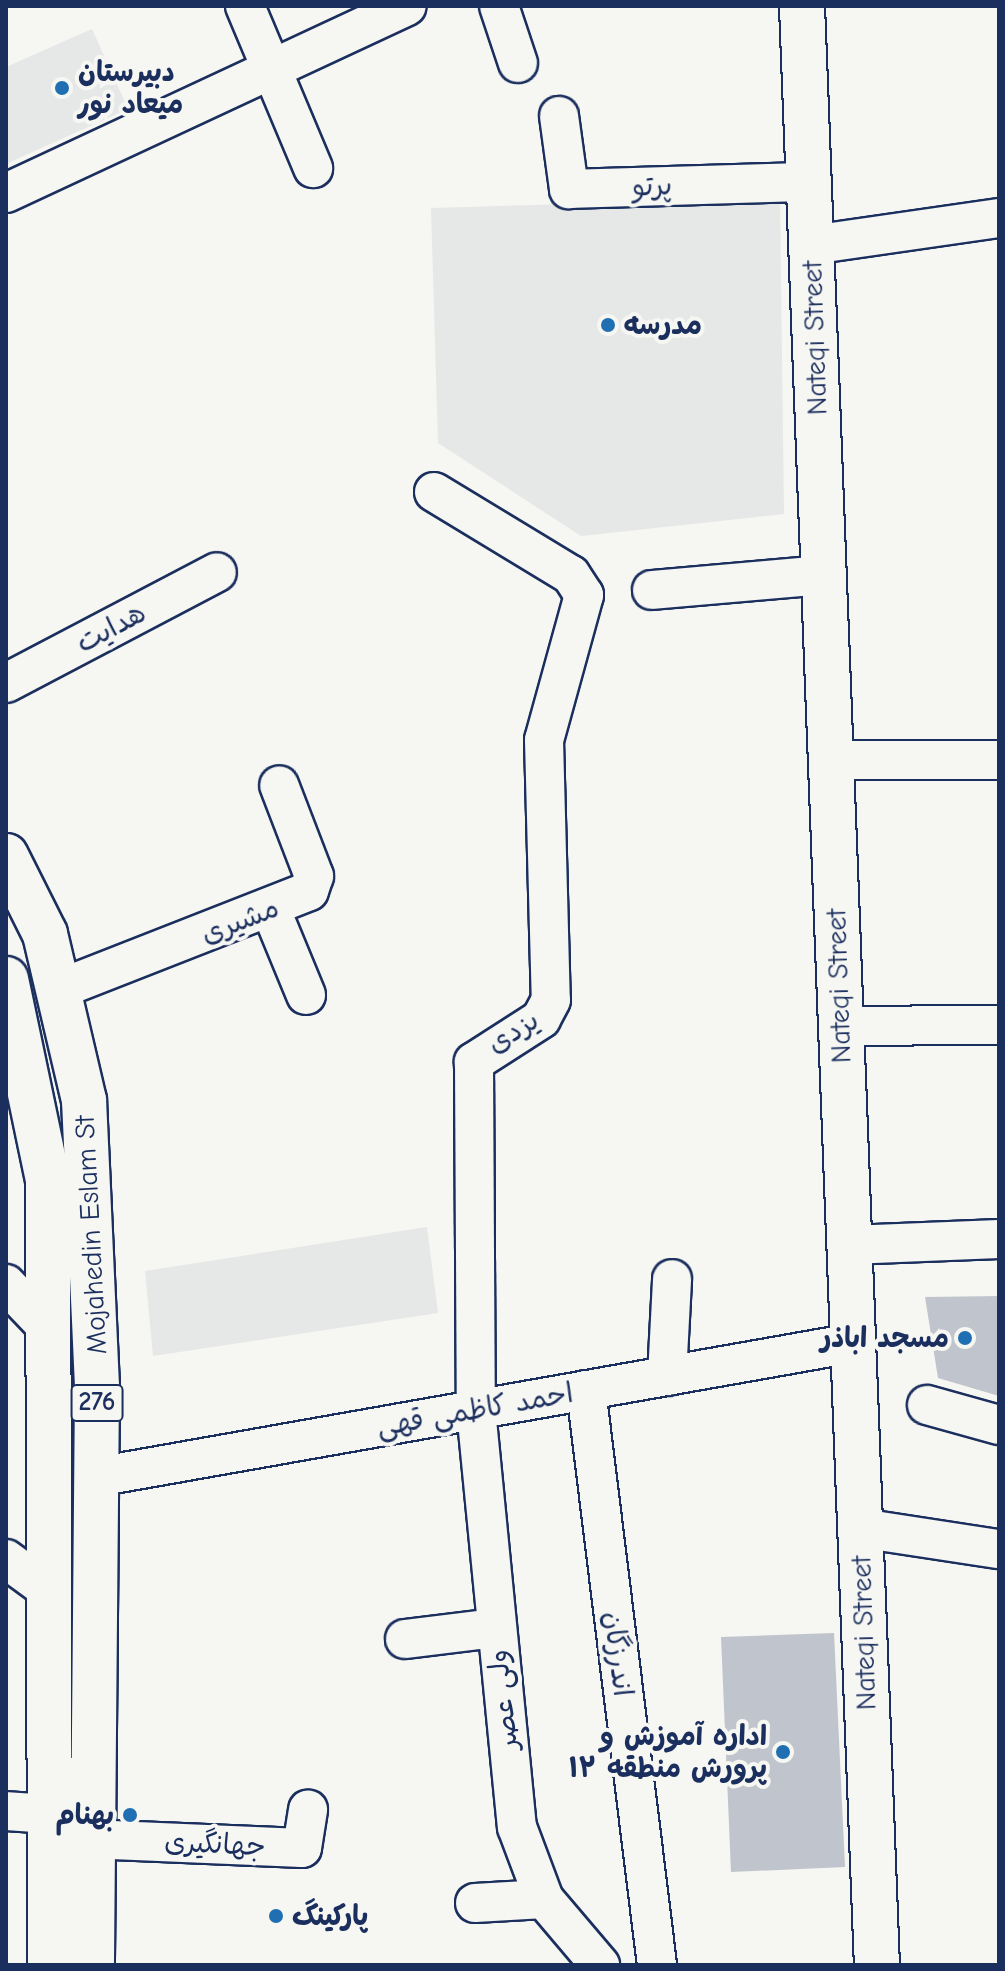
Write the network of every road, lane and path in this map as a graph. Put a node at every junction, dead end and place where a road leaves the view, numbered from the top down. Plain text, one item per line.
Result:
1 (245, 6) edge
2 (407, 6) edge
3 (499, 6) edge
4 (802, 6) edge
5 (518, 63) dead end
6 (271, 70) junction
7 (559, 116) dead end
8 (313, 168) dead end
9 (809, 182) junction
10 (6, 193) edge
11 (999, 218) edge
12 (811, 245) junction
13 (434, 492) dead end
14 (217, 572) dead end
15 (824, 575) junction
16 (652, 590) dead end
17 (6, 683) edge
18 (831, 760) junction
19 (999, 760) edge
20 (279, 785) dead end
21 (6, 856) edge
22 (271, 910) junction
23 (7, 987) edge
24 (62, 988) junction
25 (306, 995) dead end
26 (999, 1025) edge
27 (841, 1026) junction
28 (999, 1239) edge
29 (849, 1245) junction
30 (672, 1279) dead end
31 (6, 1284) edge
32 (50, 1330) junction
33 (853, 1343) junction
34 (667, 1376) junction
35 (586, 1390) junction
36 (927, 1405) dead end
37 (476, 1410) junction
38 (999, 1425) edge
39 (96, 1477) junction
40 (860, 1528) junction
41 (998, 1549) edge
42 (6, 1559) edge
43 (47, 1589) junction
44 (495, 1628) junction
45 (405, 1639) dead end
46 (308, 1809) dead end
47 (26, 1812) edge
48 (88, 1839) junction
49 (544, 1899) junction
50 (475, 1903) dead end
51 (50, 1965) edge
52 (92, 1965) edge
53 (600, 1965) edge
54 (657, 1965) edge
55 (877, 1965) edge

1 - 6 street
2 - 6 street
3 - 5 street
4 - 9 main road, Nateqi Street
6 - 8 street
6 - 10 street
7 - 9 street, پرتو
9 - 12 main road, Nateqi Street
11 - 12 street
12 - 15 main road, Nateqi Street
13 - 37 street, یزدی
14 - 17 street, هدایت
15 - 16 street
15 - 18 main road, Nateqi Street
18 - 19 street
18 - 27 main road, Nateqi Street
20 - 22 street, مشیری
21 - 24 main road, Mojahedin Eslam St / 276
22 - 24 street, مشیری
22 - 25 street
23 - 32 main road, Mojahedin Eslam St / 276
24 - 39 main road, Mojahedin Eslam St / 276
26 - 27 street
27 - 29 main road, Nateqi Street
28 - 29 street
29 - 33 main road, Nateqi Street
30 - 34 street
31 - 32 street
32 - 43 main road, Mojahedin Eslam St / 276
33 - 34 street, احمد کاظمی قهی
33 - 40 main road, Nateqi Street
34 - 35 street, احمد کاظمی قهی
35 - 37 street, احمد کاظمی قهی
35 - 54 street, اندرزگان
36 - 38 street
37 - 39 street, احمد کاظمی قهی
37 - 44 street, ولی عصر
39 - 48 main road, Mojahedin Eslam St / 276
40 - 41 street
40 - 55 main road, Nateqi Street
42 - 43 street
43 - 47 main road, Mojahedin Eslam St / 276
44 - 45 street
44 - 49 street, ولی عصر
46 - 48 street, جهانگیری
47 - 51 main road, Mojahedin Eslam St / 276
48 - 52 main road, Mojahedin Eslam St / 276
49 - 50 street
49 - 53 street, ولی عصر

